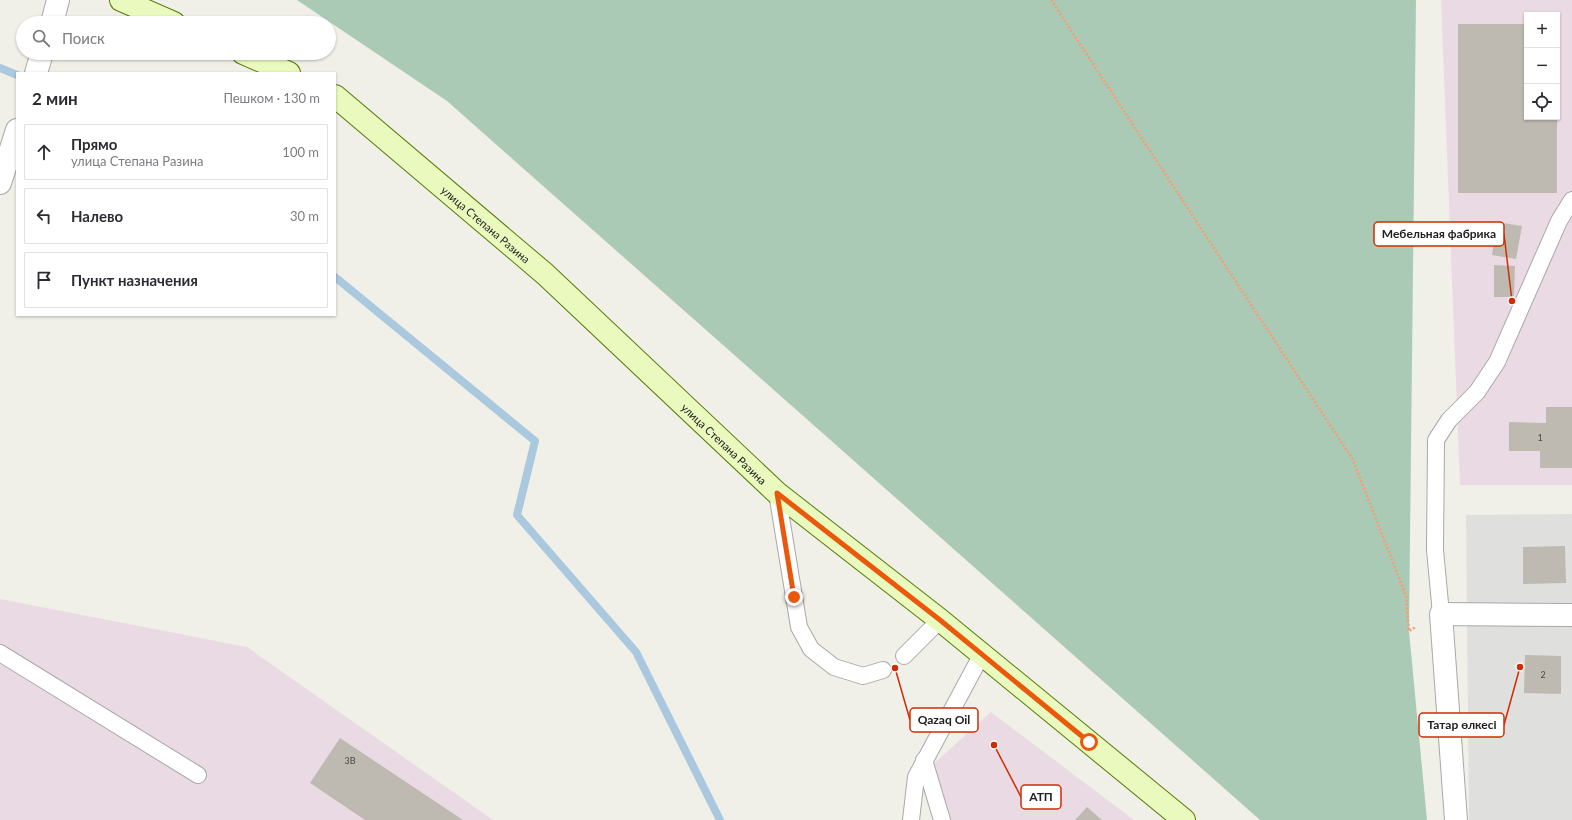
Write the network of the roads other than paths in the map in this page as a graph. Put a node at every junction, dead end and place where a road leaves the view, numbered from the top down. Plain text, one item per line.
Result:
1 (58, 0) edge
2 (121, 0) edge
3 (54, 16) edge
4 (158, 16) edge
5 (40, 60) edge
6 (259, 60) edge
7 (36, 72) edge
8 (287, 72) edge
9 (336, 97) edge
10 (16, 133) edge
11 (0, 183) edge
12 (1572, 200) edge
13 (777, 493) junction
14 (1441, 614) junction
15 (1572, 615) edge
16 (940, 620) junction
17 (0, 653) edge
18 (982, 654) junction
19 (904, 656) dead end
20 (883, 670) dead end
21 (924, 760) junction
22 (198, 775) dead end
23 (911, 820) edge
24 (942, 820) edge
25 (1184, 820) edge
26 (1456, 820) edge

1 - 3 street
2 - 4 main road
5 - 7 street
6 - 8 main road
9 - 13 main road, улица Степана Разина
10 - 11 street
12 - 14 lane
13 - 16 main road, улица Степана Разина
13 - 20 lane
14 - 15 street
14 - 26 street
16 - 18 main road, улица Степана Разина
16 - 19 lane
17 - 22 lane
18 - 21 lane
18 - 25 main road, улица Степана Разина
21 - 23 lane
21 - 24 lane

